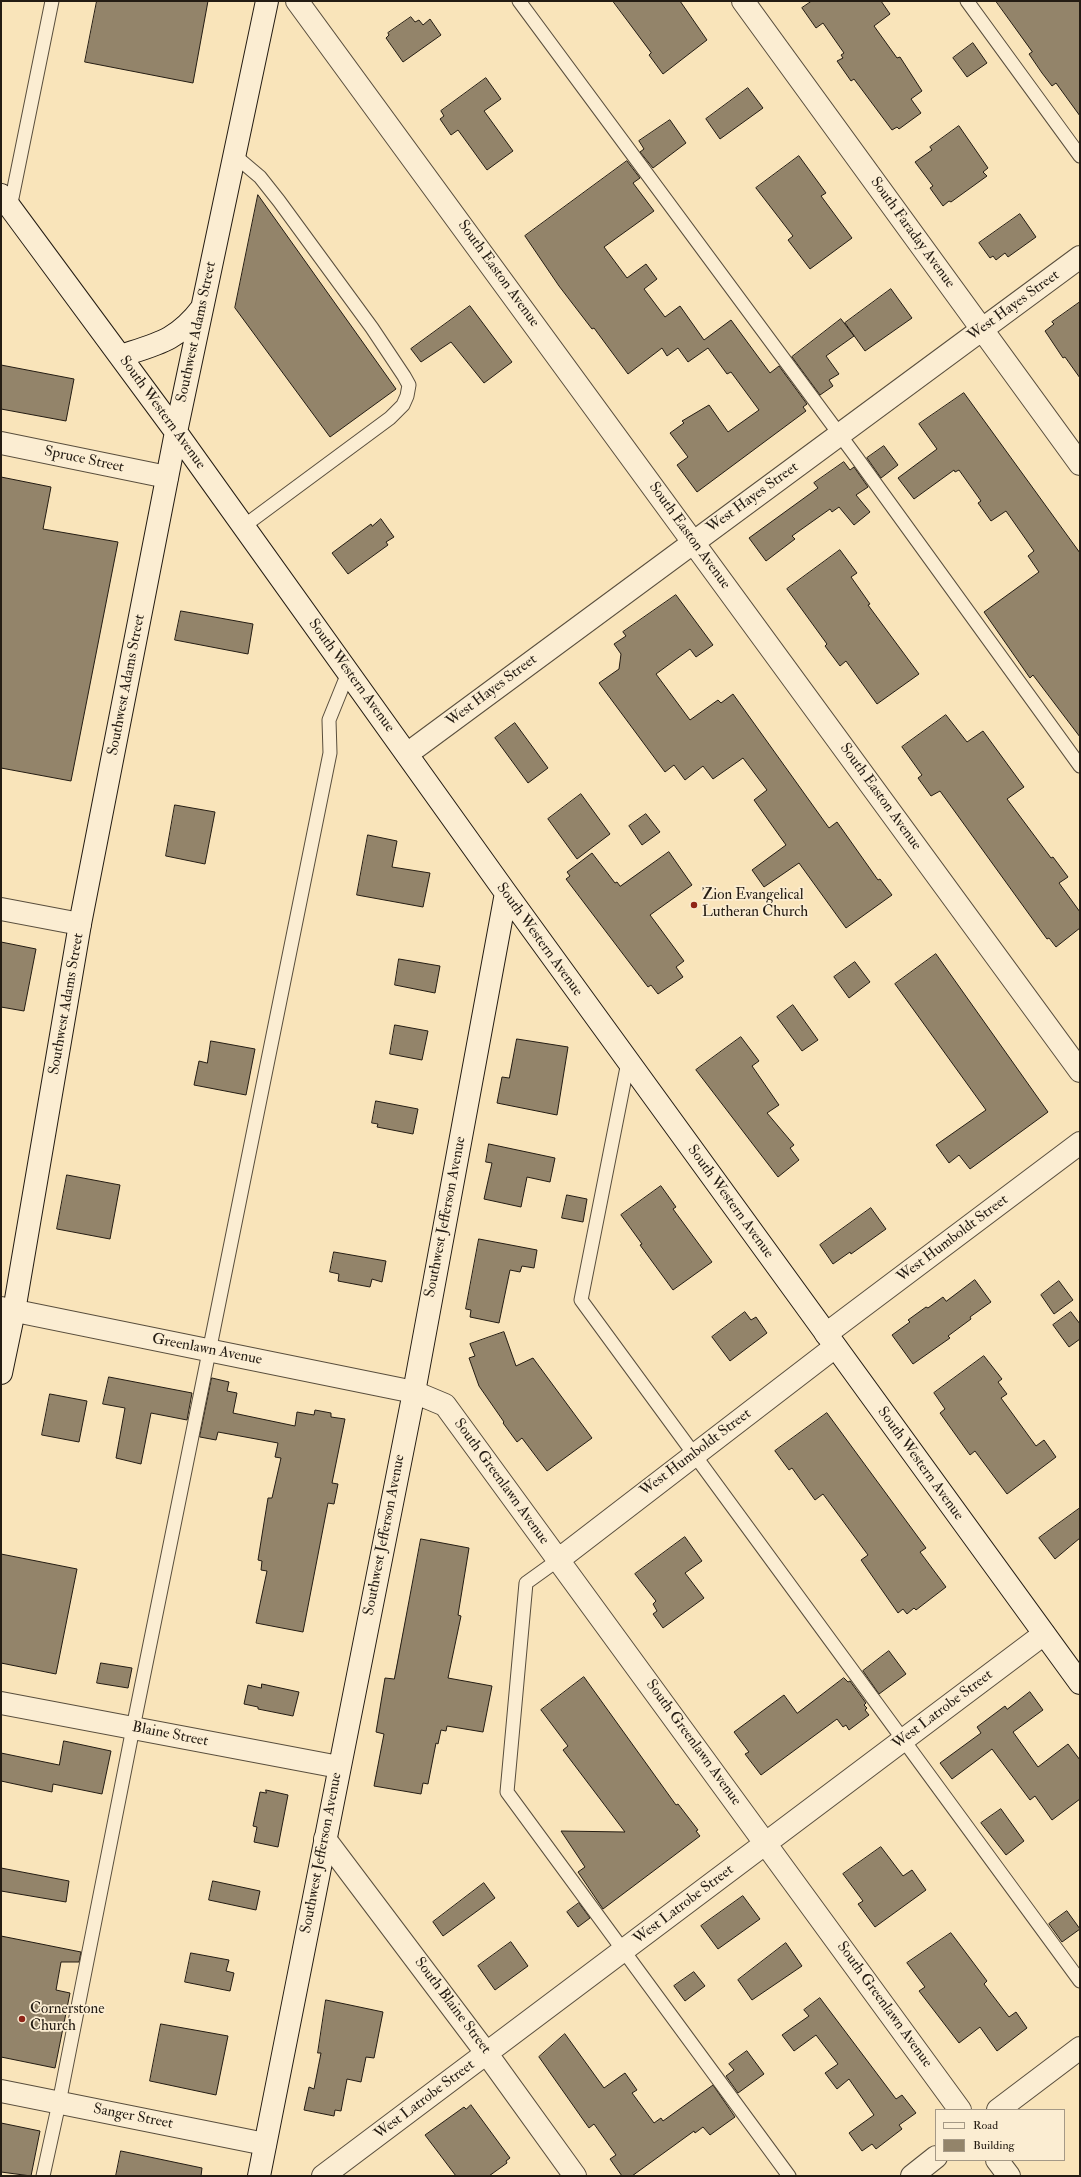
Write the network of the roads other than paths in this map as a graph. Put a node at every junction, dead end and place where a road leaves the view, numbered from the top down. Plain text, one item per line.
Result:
1 (52, 1) edge
2 (267, 1) edge
3 (297, 1) edge
4 (519, 1) edge
5 (743, 1) edge
6 (967, 1) edge
7 (234, 156) junction
8 (1080, 156) edge
9 (6, 201) edge
10 (1080, 257) edge
11 (202, 307) junction
12 (982, 330) junction
13 (120, 356) junction
14 (176, 432) junction
15 (840, 435) junction
16 (1, 443) edge
17 (1080, 464) edge
18 (167, 477) junction
19 (244, 526) junction
20 (694, 542) junction
21 (348, 673) junction
22 (407, 754) junction
23 (1080, 766) edge
24 (506, 894) junction
25 (1, 909) edge
26 (80, 924) junction
27 (628, 1062) junction
28 (1080, 1071) edge
29 (1080, 1143) edge
30 (8, 1310) edge
31 (830, 1340) junction
32 (210, 1351) junction
33 (1, 1372) edge
34 (414, 1392) junction
35 (695, 1455) junction
36 (558, 1560) junction
37 (1044, 1634) junction
38 (1080, 1683) edge
39 (1, 1703) edge
40 (133, 1728) junction
41 (903, 1739) junction
42 (338, 1767) junction
43 (325, 1839) junction
44 (766, 1842) junction
45 (623, 1950) junction
46 (1080, 1980) edge
47 (1080, 2048) edge
48 (487, 2054) junction
49 (1, 2091) edge
50 (59, 2102) junction
51 (959, 2109) edge
52 (999, 2109) edge
53 (265, 2144) junction
54 (935, 2158) edge
55 (998, 2161) edge
56 (43, 2176) edge
57 (259, 2176) edge
58 (323, 2176) edge
59 (576, 2176) edge
60 (789, 2176) edge
61 (912, 2176) edge
62 (1009, 2176) edge

1 - 9 lane
2 - 7 street, Southwest Adams Street
3 - 20 street, South Easton Avenue
4 - 15 lane
5 - 12 street, South Faraday Avenue
6 - 8 lane
7 - 11 street, Southwest Adams Street
7 - 19 lane
9 - 13 street, South Western Avenue
10 - 12 street, West Hayes Street
11 - 13 street
11 - 14 street, Southwest Adams Street
12 - 15 street, West Hayes Street
12 - 17 street, South Faraday Avenue
13 - 14 street, South Western Avenue
14 - 18 street, Southwest Adams Street
14 - 19 street, South Western Avenue
15 - 20 street, West Hayes Street
15 - 23 lane
16 - 18 street, Spruce Street
18 - 26 street, Southwest Adams Street
19 - 21 street, South Western Avenue
20 - 22 street, West Hayes Street
20 - 28 street, South Easton Avenue
21 - 22 street, South Western Avenue
21 - 32 lane
22 - 24 street, South Western Avenue
24 - 27 street, South Western Avenue
24 - 34 street, Southwest Jefferson Avenue
25 - 26 street
26 - 30 street, Southwest Adams Street
27 - 31 street, South Western Avenue
27 - 35 lane
29 - 31 street, West Humboldt Street
30 - 32 street, Greenlawn Avenue
30 - 33 street, Southwest Adams Street
31 - 35 street, West Humboldt Street
31 - 37 street, South Western Avenue
32 - 34 street, Greenlawn Avenue
32 - 40 lane
34 - 36 street, South Greenlawn Avenue
34 - 42 street, Southwest Jefferson Avenue
35 - 36 street, West Humboldt Street
35 - 41 lane
36 - 44 street, South Greenlawn Avenue
36 - 45 lane
37 - 38 street, South Western Avenue
37 - 41 street, West Latrobe Street
39 - 40 street, Blaine Street
40 - 42 street, Blaine Street
40 - 50 lane
41 - 44 street, West Latrobe Street
41 - 46 lane
42 - 43 street, Southwest Jefferson Avenue
43 - 48 street, South Blaine Street
43 - 53 street, Southwest Jefferson Avenue
44 - 45 street, West Latrobe Street
44 - 51 street, South Greenlawn Avenue
45 - 48 street, West Latrobe Street
45 - 60 lane
47 - 52 street
48 - 58 street, West Latrobe Street
48 - 59 street, South Blaine Street
49 - 50 street, Sanger Street
50 - 53 street, Sanger Street
50 - 56 lane
53 - 57 street, Southwest Jefferson Avenue
54 - 61 street
55 - 62 street

